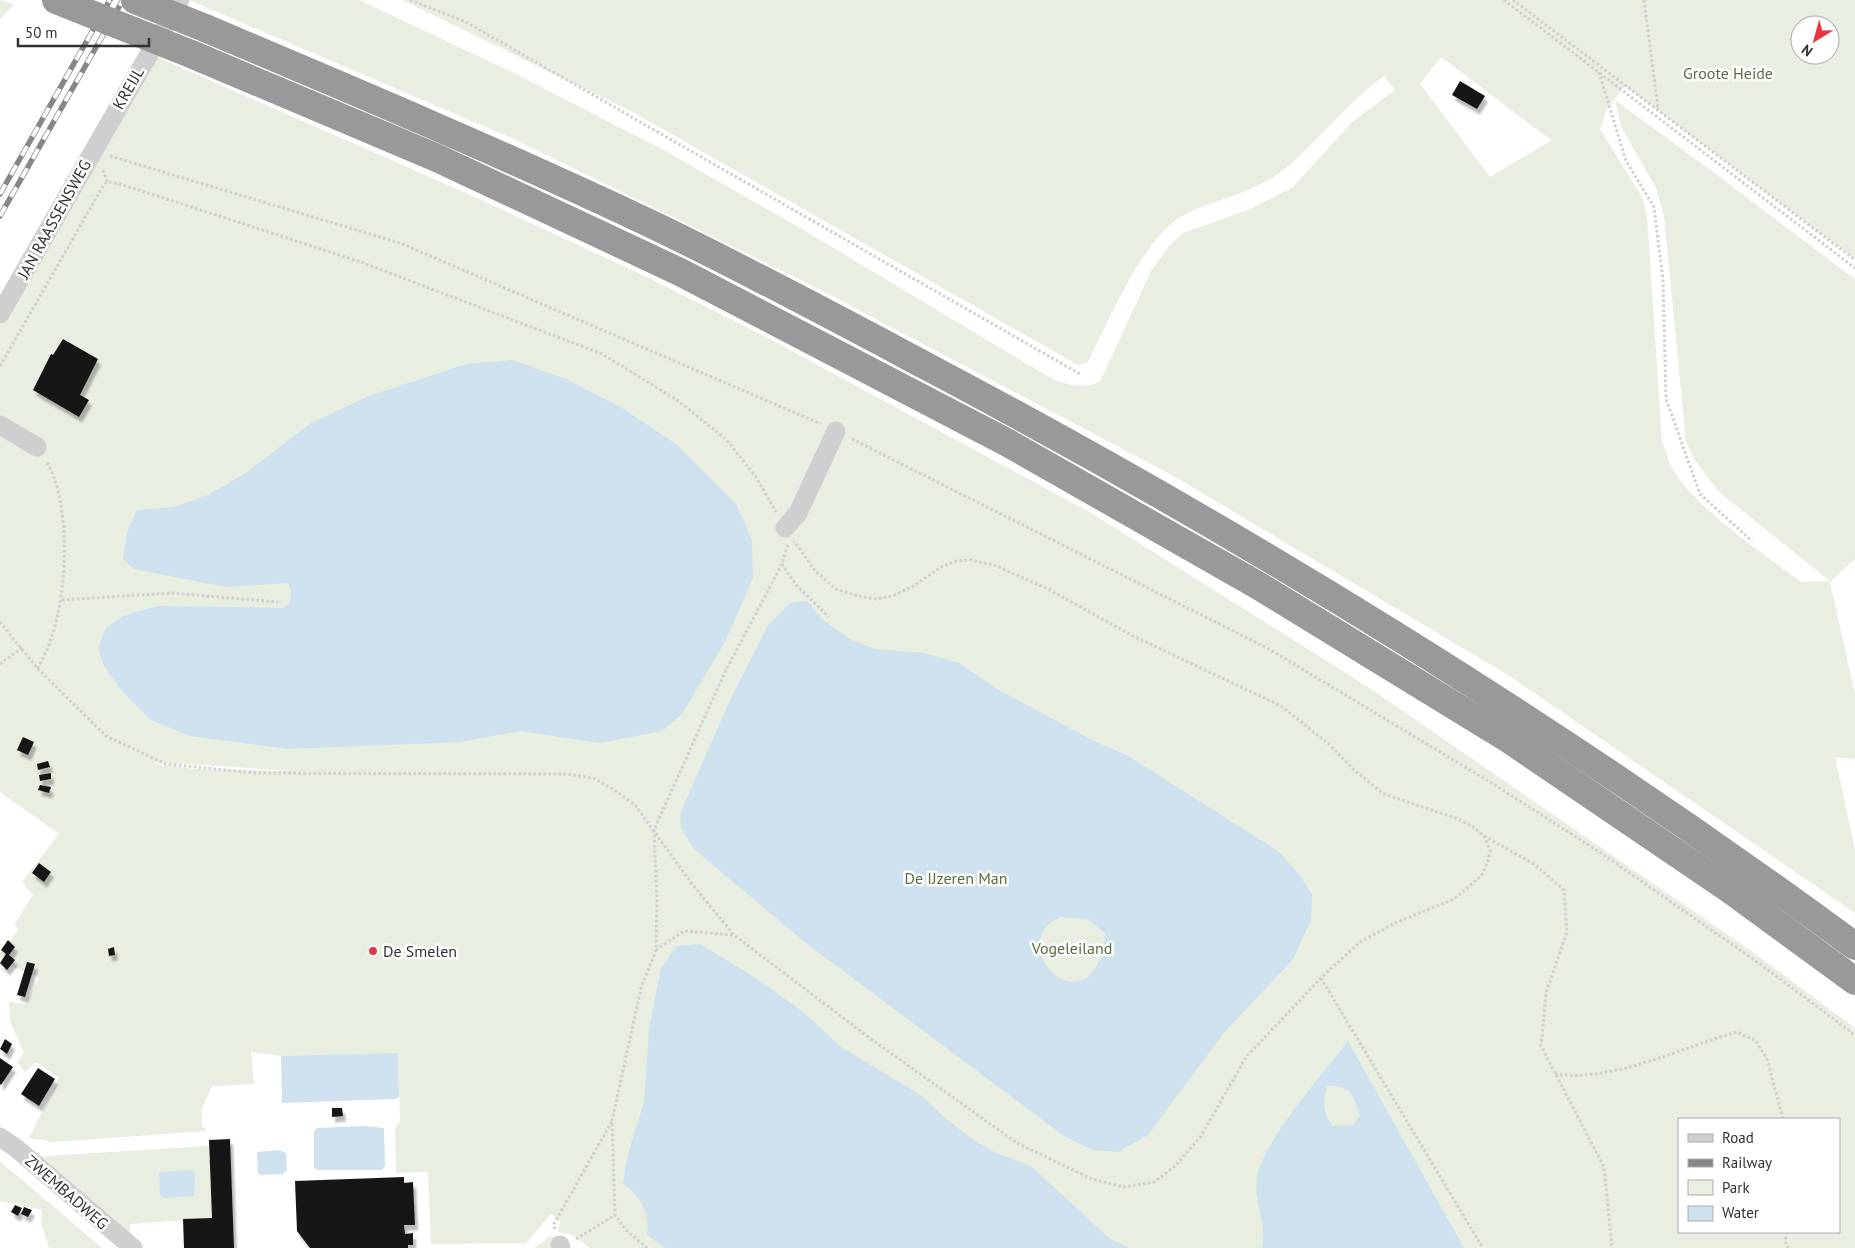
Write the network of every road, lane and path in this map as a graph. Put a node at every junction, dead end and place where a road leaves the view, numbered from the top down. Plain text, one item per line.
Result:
1 (56, 0) edge
2 (135, 0) edge
3 (180, 0) edge
4 (410, 0) edge
5 (1504, 0) edge
6 (1513, 0) edge
7 (1644, 0) edge
8 (1599, 72) junction
9 (1658, 109) junction
10 (1659, 117) junction
11 (92, 150) junction
12 (1855, 260) edge
13 (1855, 268) edge
14 (0, 314) edge
15 (1080, 374) dead end
16 (0, 424) edge
17 (836, 431) junction
18 (37, 446) joint
19 (788, 532) joint
20 (1752, 541) dead end
21 (782, 564) junction
22 (62, 600) junction
23 (278, 602) dead end
24 (829, 617) dead end
25 (0, 622) edge
26 (22, 648) junction
27 (0, 664) edge
28 (37, 668) junction
29 (654, 830) junction
30 (1484, 836) dead end
31 (734, 935) junction
32 (1855, 946) edge
33 (656, 950) junction
34 (1855, 981) edge
35 (1855, 1035) edge
36 (1555, 1074) junction
37 (1783, 1118) edge
38 (612, 1121) junction
39 (0, 1137) edge
40 (615, 1215) junction
41 (1787, 1233) edge
42 (561, 1246) edge
43 (133, 1248) edge
44 (647, 1248) edge
45 (1482, 1248) edge
46 (1612, 1248) edge
47 (1788, 1248) edge

1 - 34 highway, bridge
2 - 32 highway, bridge
3 - 11 street, KREIJL
4 - 15 path
5 - 8 path
6 - 9 path
7 - 9 path
8 - 10 path
8 - 20 path
9 - 10 path
9 - 12 path
10 - 13 path
11 - 14 street, JAN RAASSENSWEG
11 - 17 path
16 - 18 street
17 - 19 street
17 - 35 path
18 - 22 path
19 - 21 path
21 - 24 path
21 - 29 path
22 - 23 path
22 - 28 path
25 - 26 path
26 - 27 path
26 - 28 path
28 - 29 path
29 - 31 path
29 - 33 path
30 - 36 path
31 - 33 path
31 - 45 path
33 - 38 path
36 - 37 path
36 - 46 path
38 - 40 path
38 - 42 path
39 - 43 street, ZWEMBADWEG
40 - 42 path
40 - 44 path
41 - 47 path

